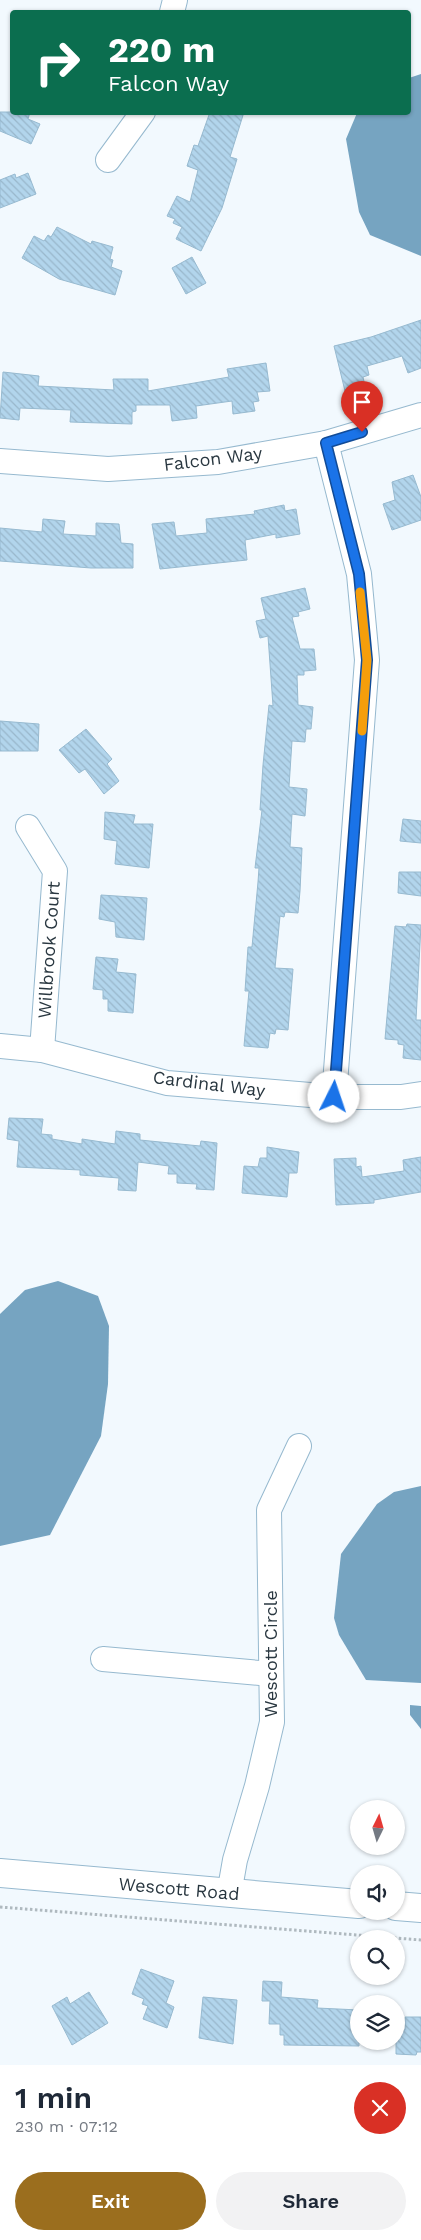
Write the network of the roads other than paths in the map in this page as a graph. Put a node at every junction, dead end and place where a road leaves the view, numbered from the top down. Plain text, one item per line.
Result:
1 (141, 115) edge
2 (108, 160) dead end
3 (421, 415) edge
4 (326, 443) junction
5 (0, 461) edge
6 (28, 827) dead end
7 (0, 1046) edge
8 (42, 1050) junction
9 (421, 1094) edge
10 (334, 1097) junction
11 (299, 1446) dead end
12 (103, 1659) dead end
13 (271, 1674) junction
14 (0, 1873) edge
15 (229, 1894) junction
16 (350, 1903) edge
17 (405, 1907) edge
18 (421, 1908) edge

1 - 2 street
3 - 4 street, Falcon Way
4 - 5 street, Falcon Way
4 - 10 street
6 - 8 street, Willbrook Court
7 - 8 street, Cardinal Way
8 - 10 street, Cardinal Way
9 - 10 street, Cardinal Way
11 - 13 street, Wescott Circle
12 - 13 street
13 - 15 street, Wescott Circle
14 - 15 street, Wescott Road
15 - 16 street, Wescott Road
17 - 18 street

